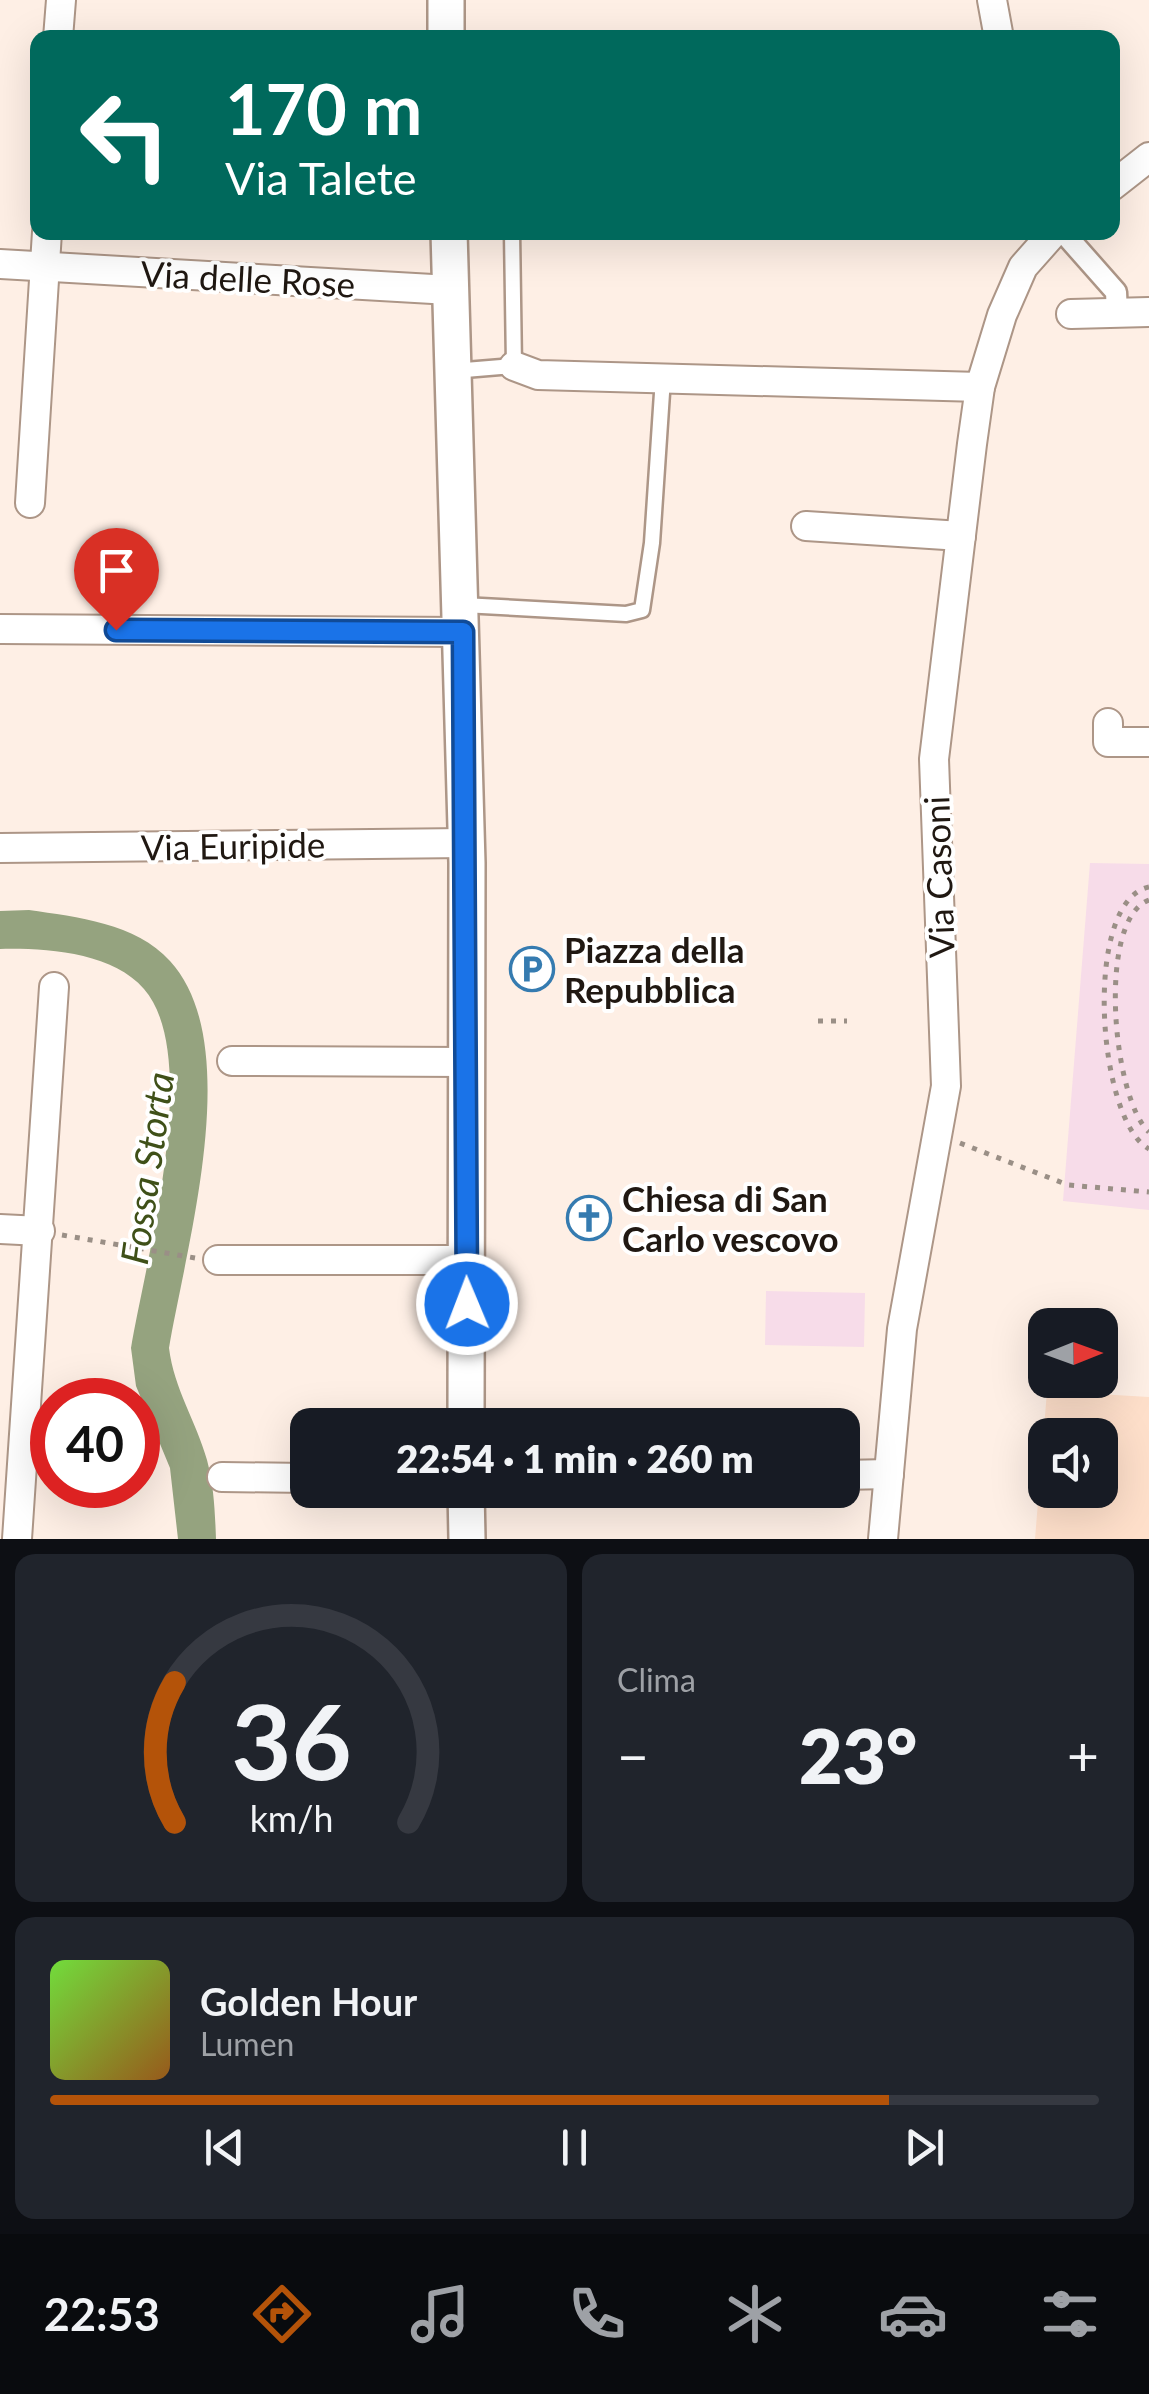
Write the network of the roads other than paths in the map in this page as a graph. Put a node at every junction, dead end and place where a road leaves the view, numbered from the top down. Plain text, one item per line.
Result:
1 (60, 0) edge
2 (446, 0) edge
3 (992, 0) edge
4 (58, 30) edge
5 (446, 30) edge
6 (998, 30) edge
7 (1149, 157) edge
8 (1120, 180) edge
9 (47, 240) edge
10 (449, 240) edge
11 (512, 240) edge
12 (1039, 240) edge
13 (1070, 240) edge
14 (0, 264) edge
15 (45, 266) junction
16 (450, 290) junction
17 (1149, 312) edge
18 (1117, 313) junction
19 (1071, 314) dead end
20 (514, 366) junction
21 (452, 371) junction
22 (663, 378) junction
23 (980, 387) junction
24 (30, 503) dead end
25 (806, 526) dead end
26 (961, 536) junction
27 (463, 619) junction
28 (0, 629) edge
29 (1108, 723) dead end
30 (1149, 742) edge
31 (466, 843) junction
32 (0, 848) edge
33 (54, 987) dead end
34 (232, 1061) dead end
35 (466, 1062) junction
36 (0, 1228) edge
37 (40, 1231) junction
38 (205, 1259) road end
39 (466, 1260) junction
40 (466, 1408) edge
41 (889, 1474) junction
42 (860, 1475) edge
43 (222, 1477) dead end
44 (290, 1478) edge
45 (466, 1508) edge
46 (17, 1539) edge
47 (467, 1539) edge
48 (883, 1539) edge

1 - 4 street
2 - 5 street
3 - 6 street
7 - 8 street
9 - 15 street
10 - 16 street
11 - 20 lane
12 - 23 street, Via Casoni
13 - 18 street
14 - 15 street, Via delle Rose
15 - 16 street, Via delle Rose
15 - 24 street
16 - 21 street
17 - 18 street
18 - 19 street
20 - 21 lane
20 - 22 street
21 - 27 street
22 - 23 street
22 - 27 lane
23 - 26 street, Via Casoni
25 - 26 street
26 - 41 street, Via Casoni
27 - 28 street
27 - 31 street
29 - 30 street
31 - 32 street, Via Euripide
31 - 35 street
33 - 37 street
34 - 35 street
35 - 39 street
36 - 37 street
37 - 46 street
38 - 39 street
39 - 40 street
41 - 42 street
41 - 48 street, Via Casoni
43 - 44 street
45 - 47 street

